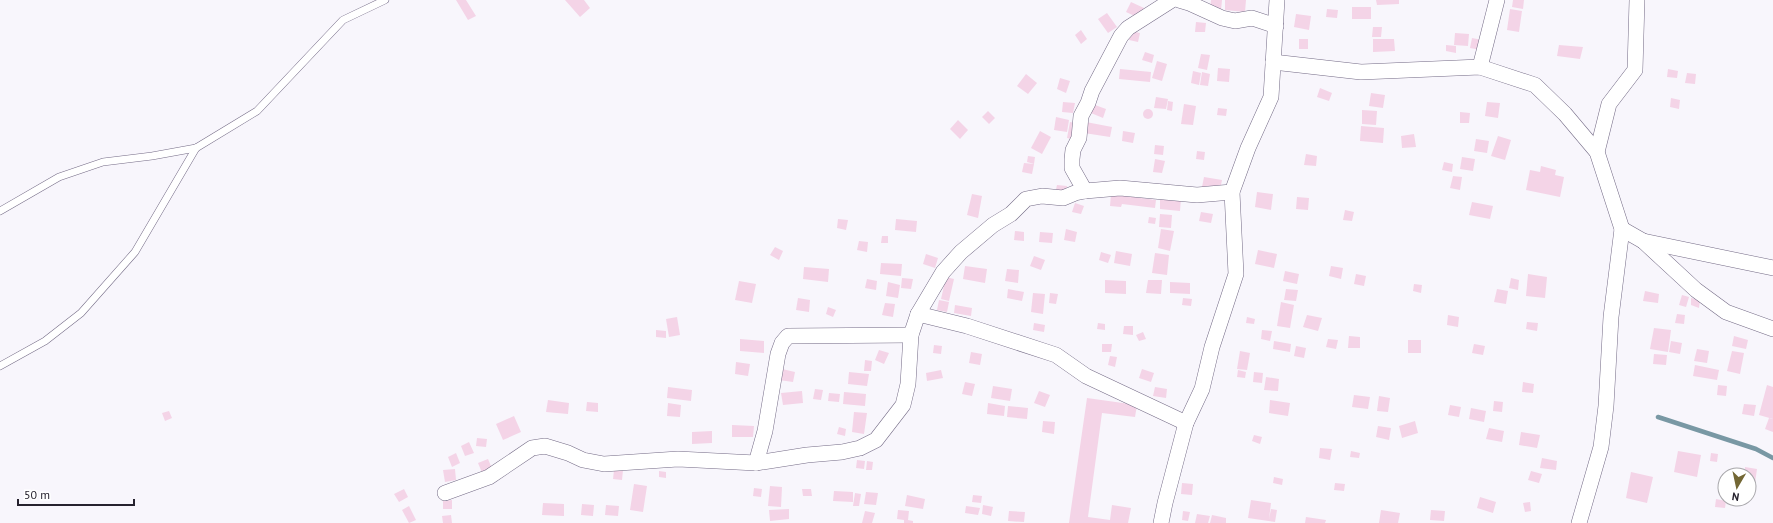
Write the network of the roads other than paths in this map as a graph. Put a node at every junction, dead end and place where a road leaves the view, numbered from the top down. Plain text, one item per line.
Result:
1 (385, 0) edge
2 (1172, 0) edge
3 (1179, 0) edge
4 (1277, 0) edge
5 (1497, 0) edge
6 (1637, 0) edge
7 (1276, 26) junction
8 (1274, 62) junction
9 (1480, 67) junction
10 (196, 148) junction
11 (1597, 152) junction
12 (1085, 191) junction
13 (1232, 192) junction
14 (0, 211) edge
15 (1622, 229) junction
16 (1644, 241) junction
17 (1773, 268) edge
18 (918, 314) junction
19 (1773, 329) edge
20 (910, 335) junction
21 (0, 366) edge
22 (1186, 423) junction
23 (756, 463) junction
24 (445, 493) dead end
25 (1161, 523) edge
26 (1579, 523) edge

1 - 10 lane
2 - 12 street
3 - 7 street
4 - 7 street
5 - 9 street
6 - 11 street
7 - 8 street
8 - 9 street
8 - 13 street
9 - 11 street
10 - 14 lane
10 - 21 lane
11 - 15 street
12 - 13 street
12 - 18 street
13 - 22 street
15 - 16 street
15 - 26 street
16 - 17 street
16 - 19 street
18 - 20 street
18 - 22 street
20 - 23 street
20 - 23 street
22 - 25 street
23 - 24 street

